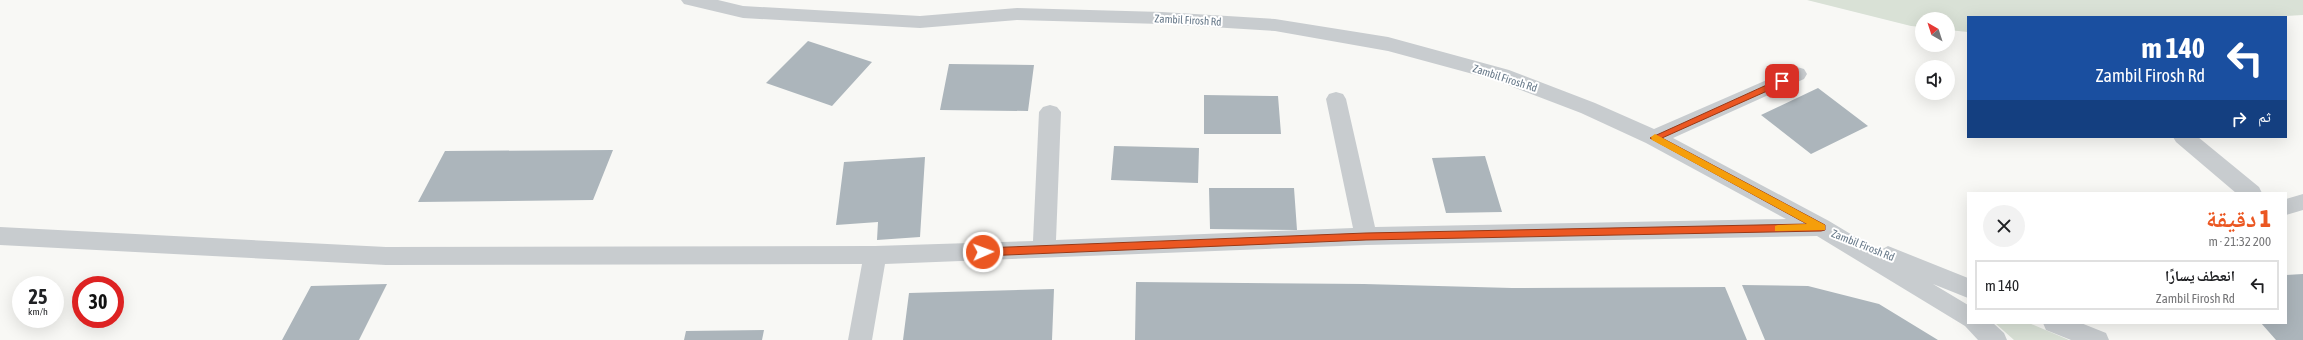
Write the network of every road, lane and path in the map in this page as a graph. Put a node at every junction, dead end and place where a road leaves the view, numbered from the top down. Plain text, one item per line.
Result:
1 (692, 0) edge
2 (1019, 7) edge
3 (1797, 74) dead end
4 (1336, 99) dead end
5 (1050, 112) dead end
6 (1654, 138) junction
7 (2185, 138) edge
8 (2250, 192) edge
9 (2303, 202) edge
10 (2287, 207) edge
11 (1821, 227) junction
12 (0, 236) edge
13 (1366, 236) junction
14 (1044, 250) junction
15 (875, 255) junction
16 (1967, 288) edge
17 (1967, 316) edge
18 (1977, 324) edge
19 (2057, 324) edge
20 (860, 340) edge
21 (1995, 340) edge
22 (2097, 340) edge

1 - 2 street, Zambil Firosh Rd
2 - 6 street, Zambil Firosh Rd
3 - 6 street
4 - 13 street
5 - 14 street
6 - 11 street, Zambil Firosh Rd
7 - 8 street
9 - 10 street
11 - 13 street
11 - 16 street, Zambil Firosh Rd
11 - 17 street
12 - 15 street
13 - 14 street
14 - 15 street
15 - 20 street
18 - 21 street
19 - 22 street

